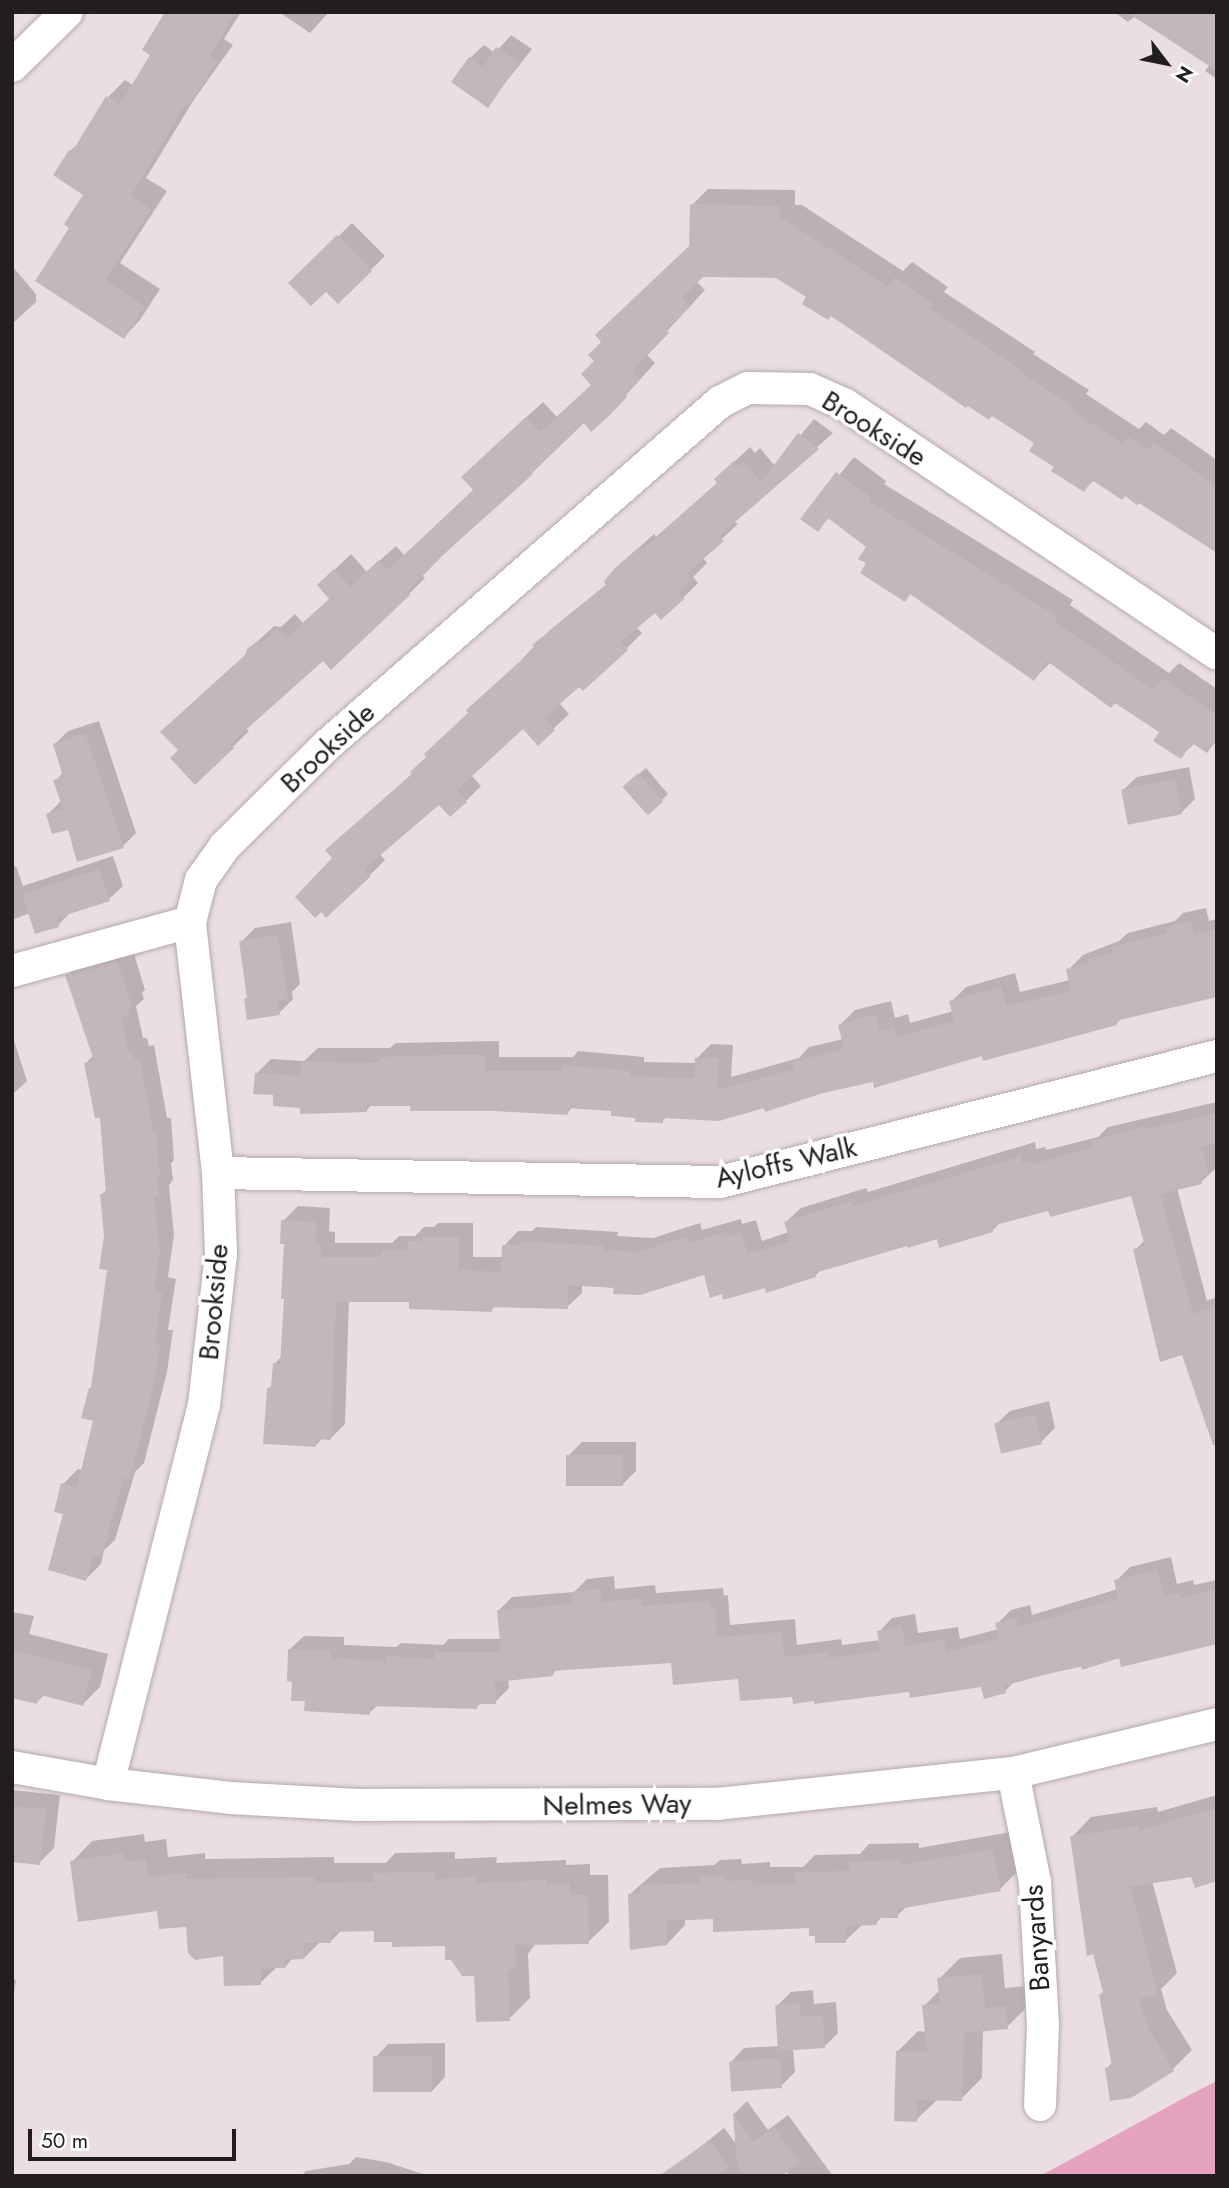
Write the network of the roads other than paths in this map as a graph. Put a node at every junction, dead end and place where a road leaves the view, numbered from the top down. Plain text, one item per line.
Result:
1 (66, 12) edge
2 (12, 66) edge
3 (1217, 654) edge
4 (190, 922) junction
5 (12, 971) edge
6 (1217, 1056) edge
7 (218, 1173) junction
8 (1217, 1724) edge
9 (12, 1767) edge
10 (1013, 1773) junction
11 (108, 1784) junction
12 (1040, 2105) dead end

1 - 2 street
3 - 4 street, Brookside
4 - 5 street
4 - 7 street, Brookside
6 - 7 street, Ayloffs Walk
7 - 11 street, Brookside
8 - 10 street, Nelmes Way
9 - 11 street, Nelmes Way
10 - 11 street, Nelmes Way
10 - 12 street, Banyards

